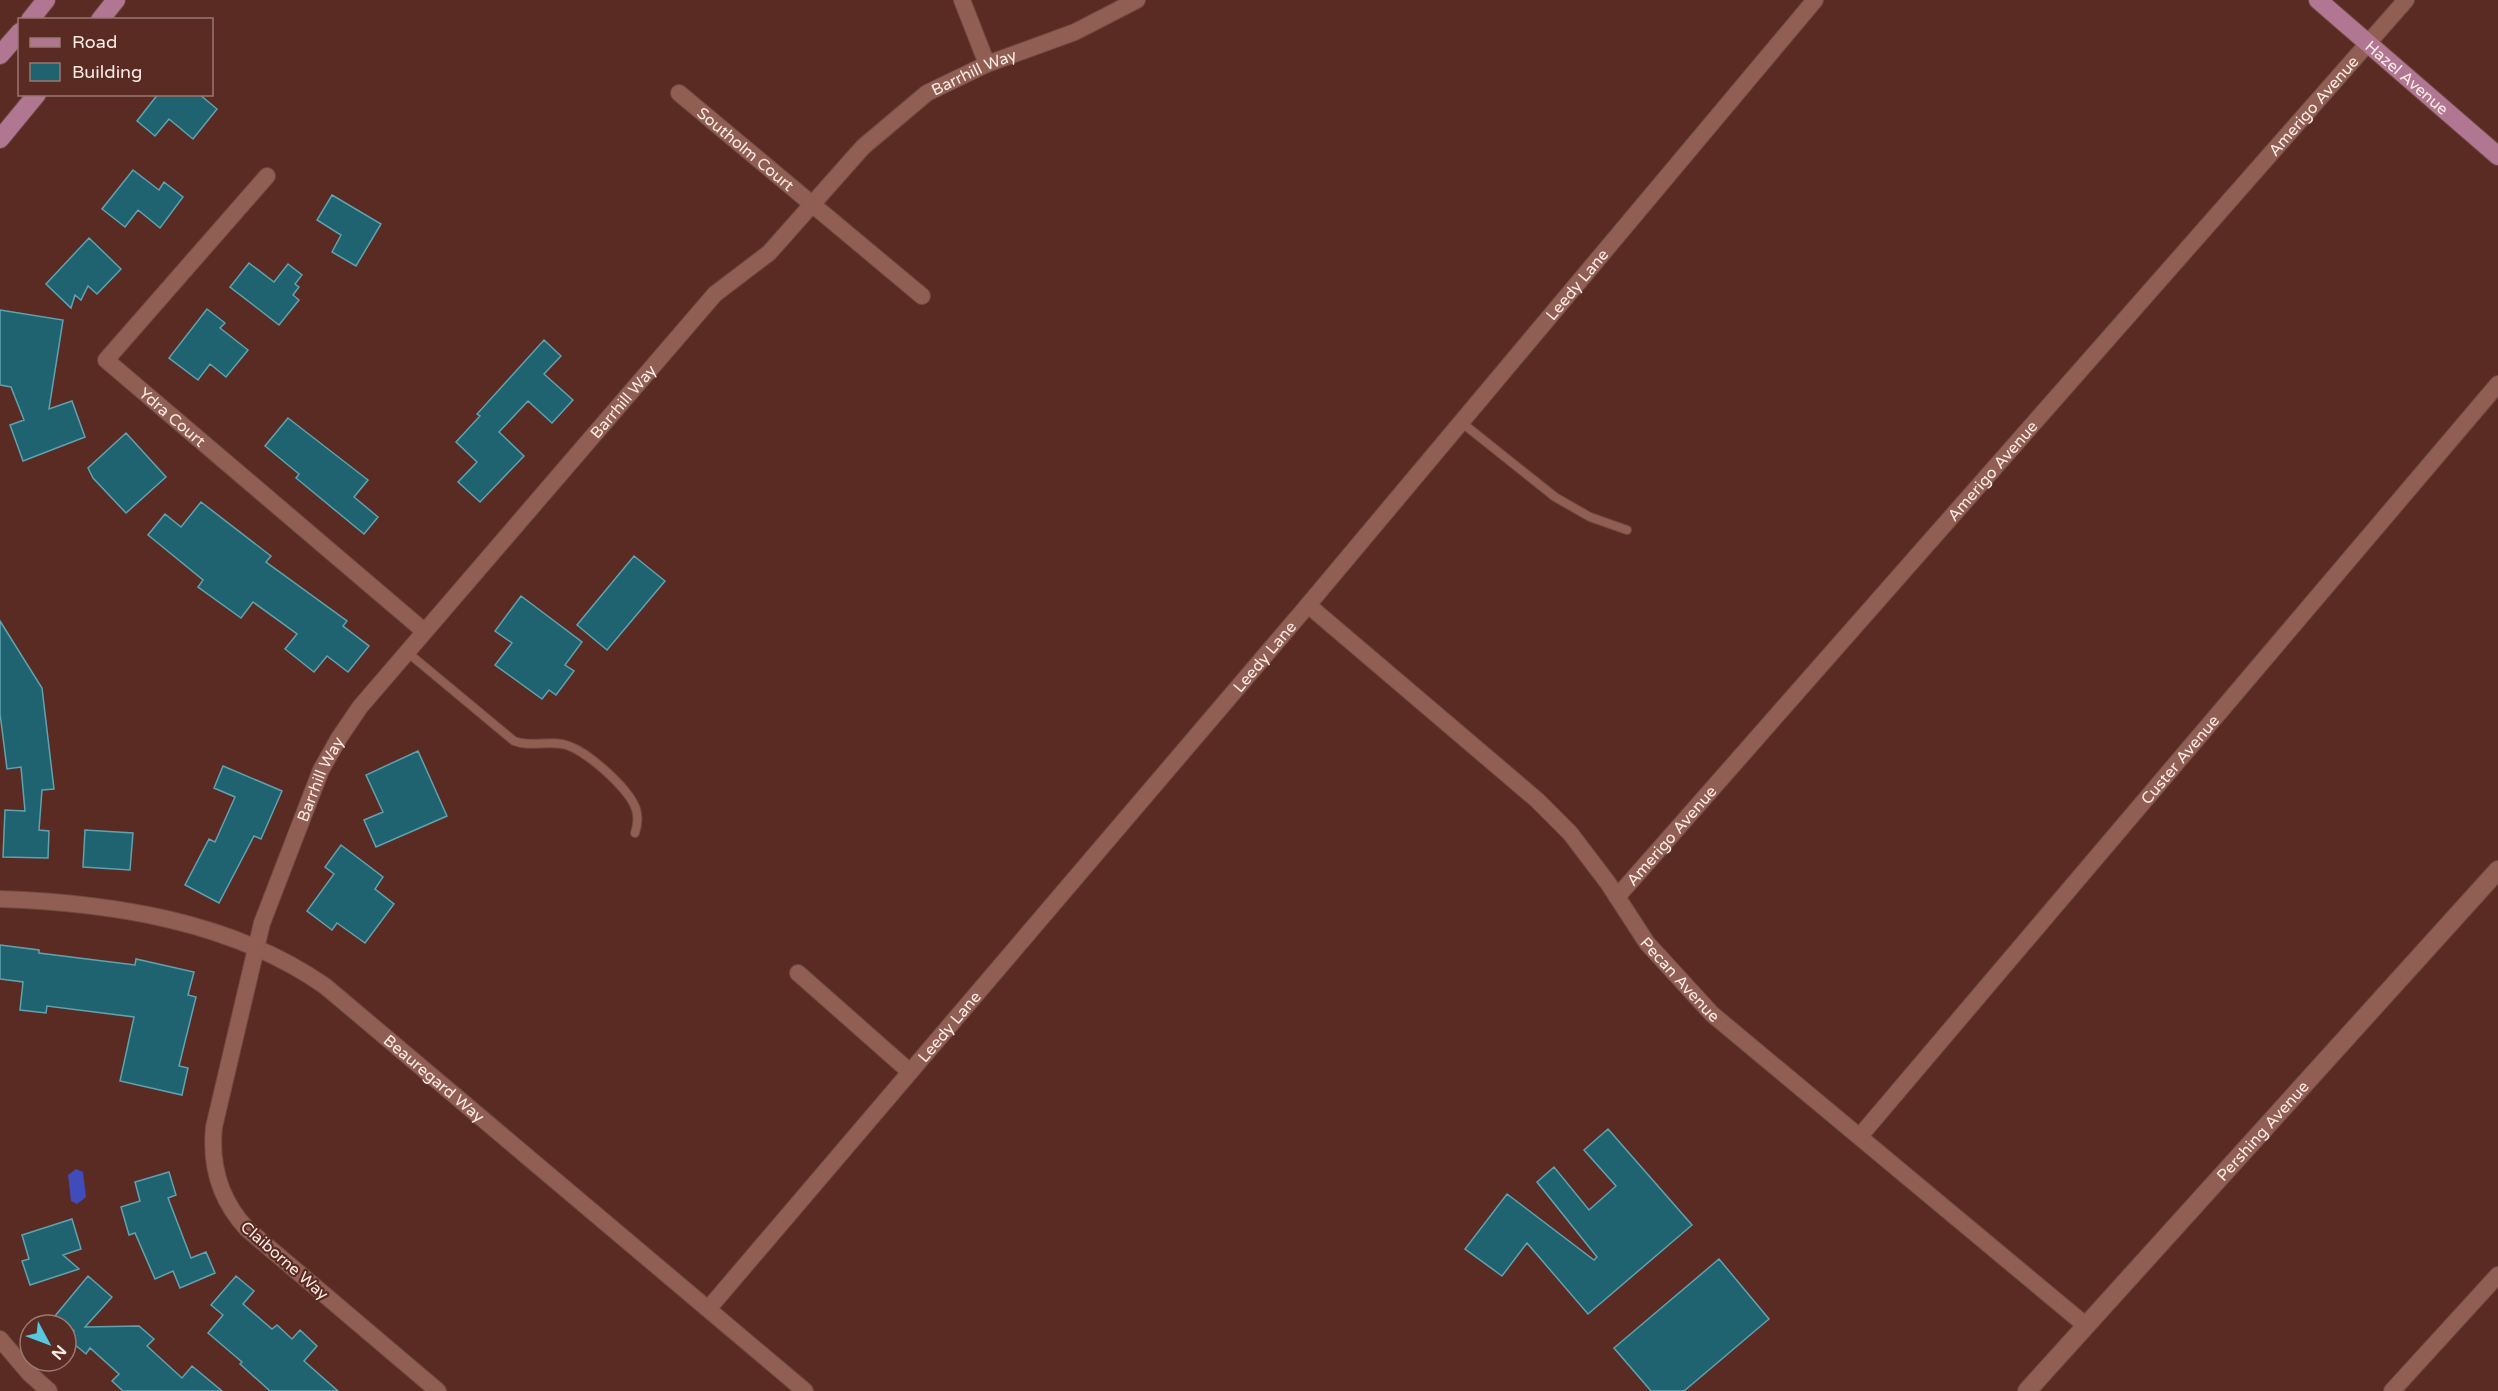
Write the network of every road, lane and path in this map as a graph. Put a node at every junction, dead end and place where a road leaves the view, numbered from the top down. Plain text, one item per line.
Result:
1 (46, 0) edge
2 (116, 0) edge
3 (962, 0) edge
4 (1137, 0) edge
5 (1815, 0) edge
6 (2318, 0) edge
7 (2406, 0) edge
8 (32, 18) edge
9 (102, 18) edge
10 (18, 34) edge
11 (2368, 42) junction
12 (0, 55) edge
13 (987, 64) junction
14 (678, 93) dead end
15 (35, 96) edge
16 (0, 139) edge
17 (2498, 156) edge
18 (267, 176) dead end
19 (813, 204) junction
20 (922, 296) dead end
21 (2498, 384) edge
22 (1461, 422) junction
23 (1627, 530) dead end
24 (1308, 605) junction
25 (424, 631) junction
26 (407, 652) junction
27 (635, 833) dead end
28 (2498, 870) edge
29 (1617, 897) junction
30 (0, 899) edge
31 (255, 946) junction
32 (798, 973) dead end
33 (910, 1072) junction
34 (1860, 1136) junction
35 (2498, 1275) edge
36 (709, 1308) junction
37 (2084, 1324) junction
38 (3, 1350) edge
39 (49, 1391) edge
40 (438, 1391) edge
41 (805, 1391) edge
42 (2027, 1391) edge
43 (2392, 1391) edge

1 - 8 main road
2 - 9 main road
3 - 13 street
4 - 13 street, Barrhill Way
5 - 22 street, Leedy Lane
6 - 11 main road, Hazel Avenue
7 - 11 street, Amerigo Avenue
10 - 12 main road
11 - 17 main road, Hazel Avenue
11 - 29 street, Amerigo Avenue
13 - 19 street, Barrhill Way
14 - 19 street, Southolm Court
15 - 16 main road
18 - 25 street, Ydra Court
19 - 20 street, Southolm Court
19 - 25 street, Barrhill Way
21 - 34 street, Custer Avenue
22 - 23 lane
22 - 24 street, Leedy Lane
24 - 29 street, Pecan Avenue
24 - 33 street, Leedy Lane
25 - 26 street, Barrhill Way
26 - 27 lane
26 - 31 street, Barrhill Way
28 - 37 street, Pershing Avenue
29 - 34 street, Pecan Avenue
30 - 31 street, Beauregard Way
31 - 36 street, Beauregard Way
31 - 40 street, Claiborne Way
32 - 33 street
33 - 36 street, Leedy Lane
34 - 37 street, Pecan Avenue
35 - 43 street
36 - 41 street, Beauregard Way
37 - 42 street, Pershing Avenue
38 - 39 street

